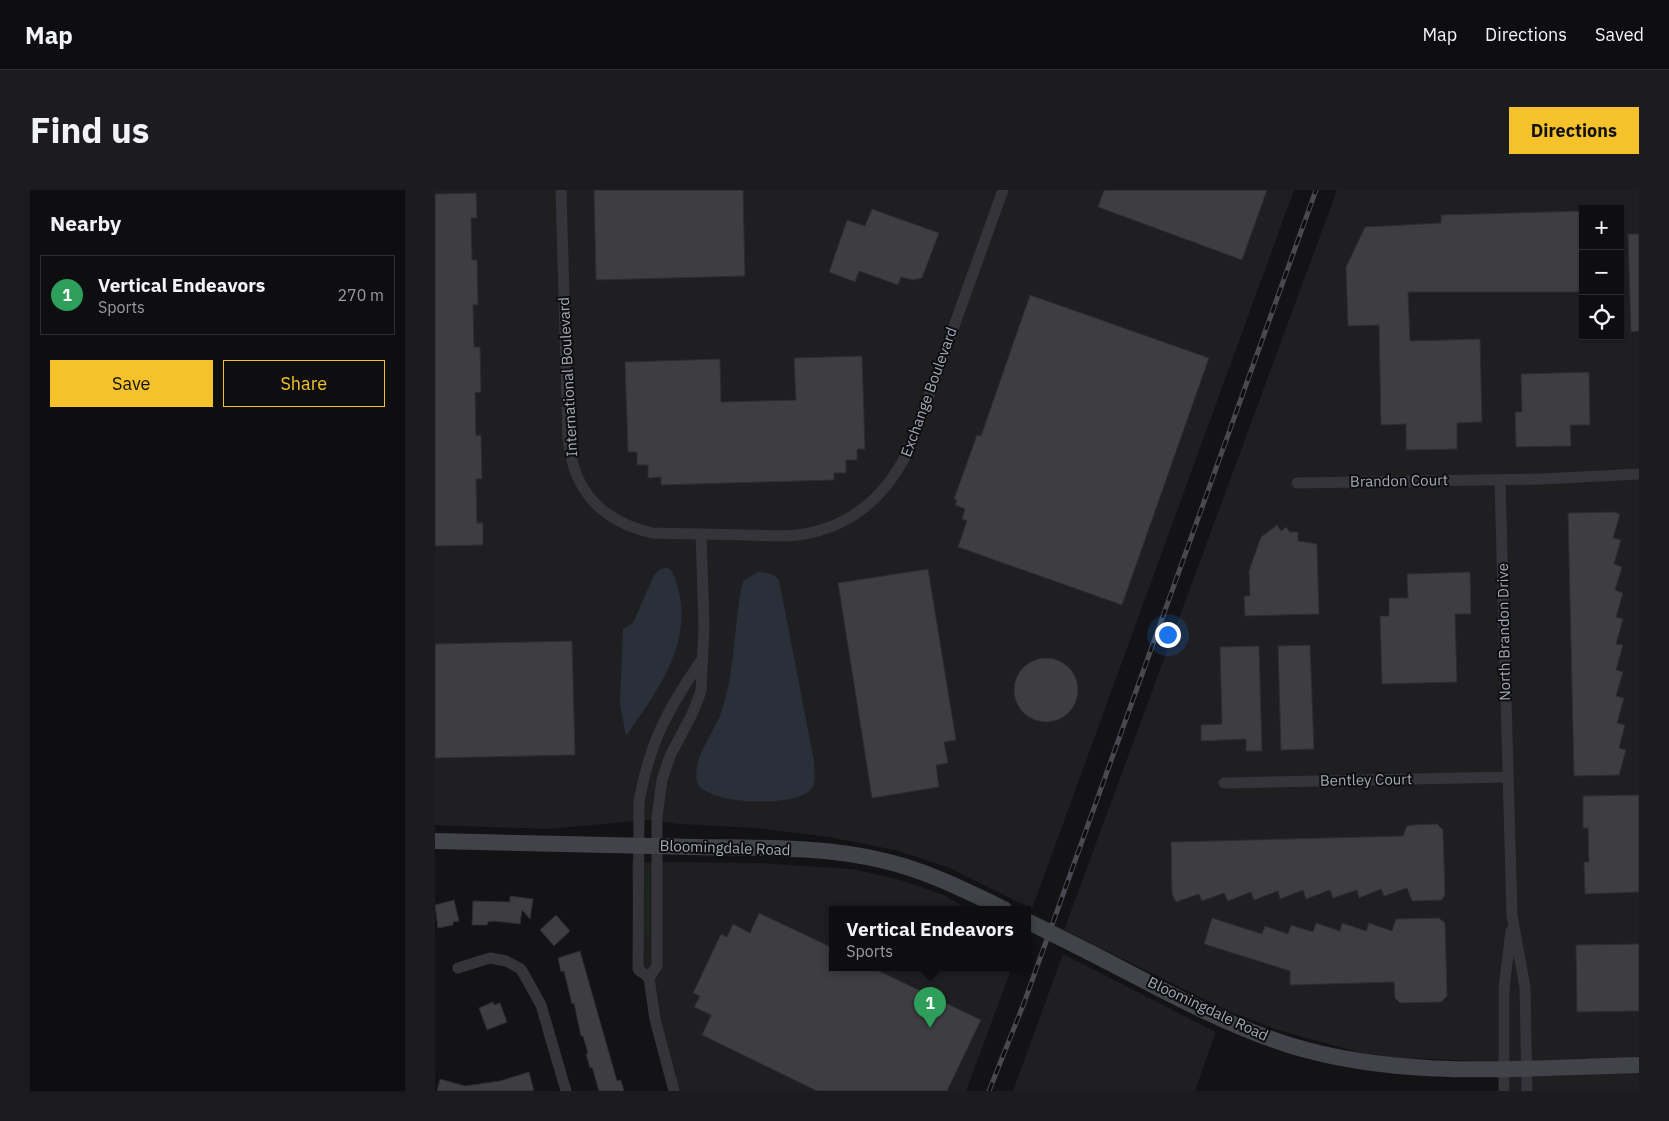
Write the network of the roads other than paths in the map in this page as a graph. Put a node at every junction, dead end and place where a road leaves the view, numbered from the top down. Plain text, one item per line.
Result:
1 (561, 190) edge
2 (1003, 190) edge
3 (1639, 474) edge
4 (1500, 480) junction
5 (1297, 483) dead end
6 (701, 534) junction
7 (701, 661) junction
8 (1508, 778) junction
9 (1224, 783) dead end
10 (435, 841) edge
11 (638, 846) junction
12 (657, 846) junction
13 (998, 906) edge
14 (1513, 922) junction
15 (1031, 923) edge
16 (638, 942) junction
17 (657, 943) junction
18 (458, 968) dead end
19 (649, 978) junction
20 (1639, 1065) edge
21 (1527, 1068) junction
22 (1505, 1069) junction
23 (566, 1091) edge
24 (674, 1091) edge
25 (1505, 1091) edge
26 (1527, 1091) edge

1 - 6 street, International Boulevard
2 - 6 street, Exchange Boulevard
3 - 4 street
4 - 5 street, Brandon Court
4 - 8 street, North Brandon Drive
6 - 7 street
7 - 11 street
7 - 12 street
8 - 9 street, Bentley Court
8 - 14 street, North Brandon Drive
10 - 11 main road, Bloomingdale Road
11 - 12 main road, Bloomingdale Road
11 - 16 street
12 - 13 main road, Bloomingdale Road
12 - 17 street
14 - 21 street, North Brandon Drive
14 - 22 street, North Brandon Drive
15 - 22 main road, Bloomingdale Road, bridge
16 - 17 street
16 - 19 street
17 - 19 street
18 - 23 street
19 - 24 street
20 - 21 main road, Bloomingdale Road
21 - 22 main road, Bloomingdale Road
21 - 26 street, North Brandon Drive
22 - 25 street, North Brandon Drive

